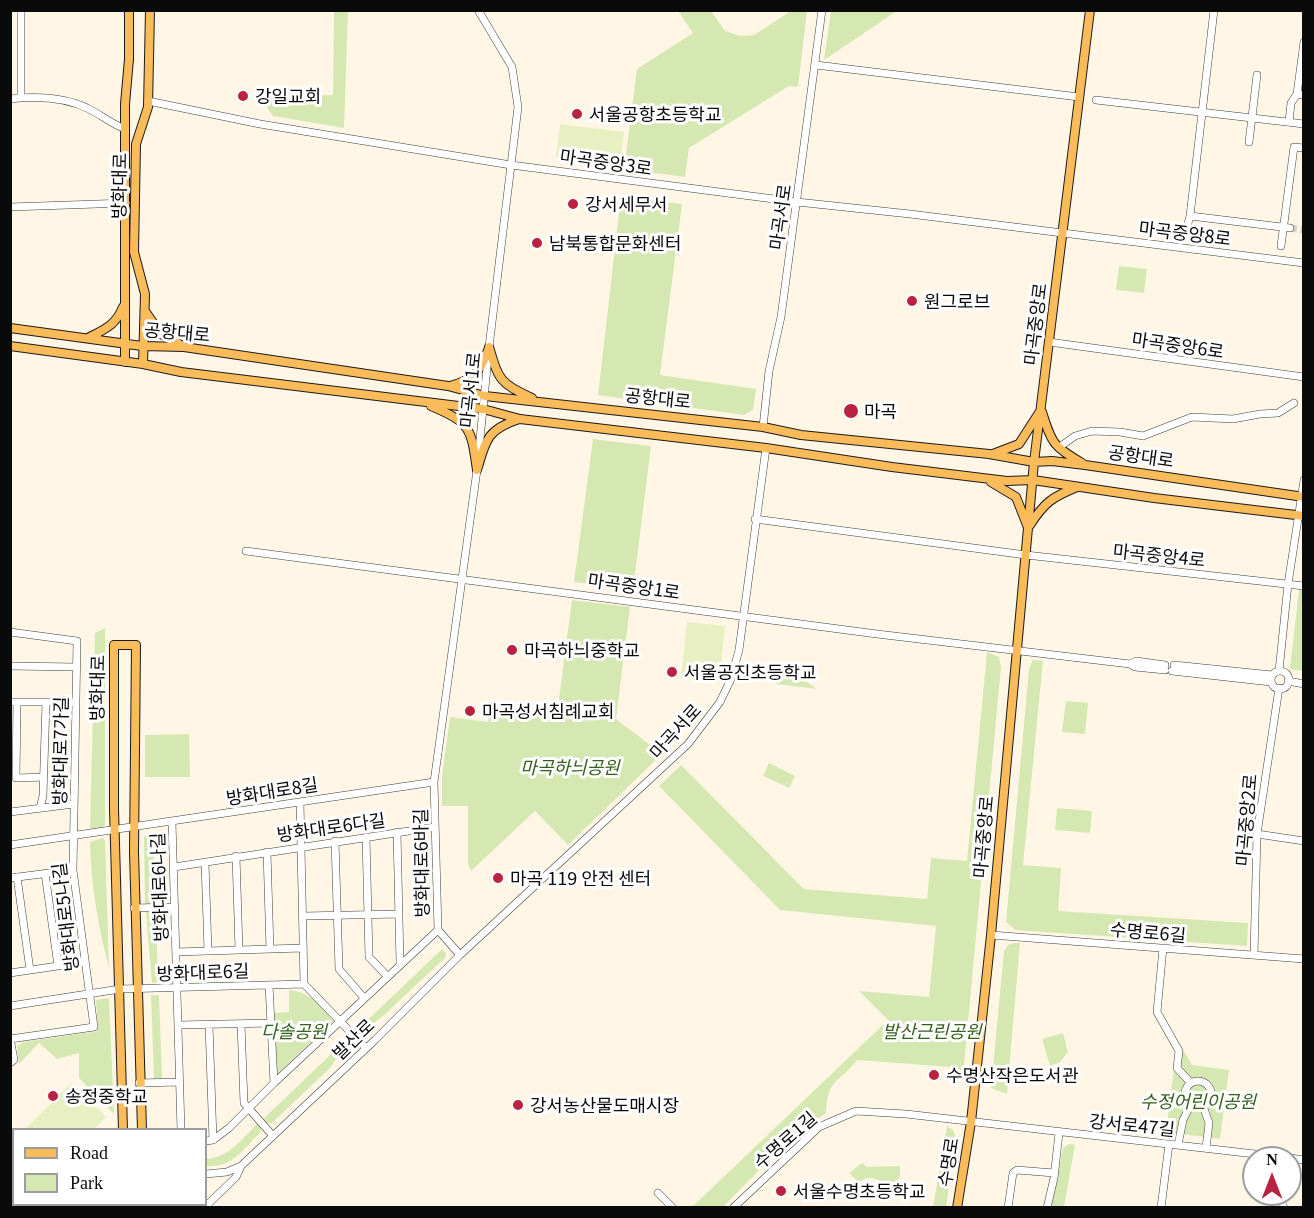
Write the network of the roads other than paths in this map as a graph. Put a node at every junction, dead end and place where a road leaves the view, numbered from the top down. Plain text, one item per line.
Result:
1 (21, 10) edge
2 (129, 10) edge
3 (150, 10) edge
4 (478, 10) edge
5 (822, 10) edge
6 (1090, 10) edge
7 (1214, 10) edge
8 (1304, 42) edge
9 (816, 65) junction
10 (1257, 75) dead end
11 (1300, 94) edge
12 (1079, 97) junction
13 (21, 98) junction
14 (10, 99) edge
15 (1096, 100) dead end
16 (148, 101) junction
17 (1202, 112) junction
18 (1252, 118) junction
19 (1289, 122) junction
20 (1304, 124) edge
21 (125, 129) junction
22 (1249, 142) dead end
23 (1304, 148) edge
24 (511, 165) junction
25 (797, 202) junction
26 (126, 203) junction
27 (10, 207) edge
28 (1190, 216) junction
29 (1287, 228) junction
30 (1063, 234) junction
31 (1185, 234) dead end
32 (1281, 246) dead end
33 (1304, 263) edge
34 (126, 300) junction
35 (145, 311) junction
36 (10, 328) edge
37 (87, 338) junction
38 (1049, 342) junction
39 (126, 344) junction
40 (10, 346) edge
41 (142, 346) junction
42 (184, 347) junction
43 (489, 347) junction
44 (125, 362) junction
45 (143, 363) junction
46 (1304, 377) edge
47 (448, 386) junction
48 (485, 396) junction
49 (538, 401) junction
50 (423, 402) junction
51 (1294, 403) dead end
52 (483, 409) junction
53 (1041, 409) junction
54 (520, 419) junction
55 (763, 427) junction
56 (1061, 446) dead end
57 (766, 448) junction
58 (989, 454) junction
59 (1034, 462) junction
60 (1085, 465) junction
61 (477, 470) junction
62 (981, 478) junction
63 (1033, 480) junction
64 (1304, 480) edge
65 (1077, 487) junction
66 (1302, 496) edge
67 (1301, 515) edge
68 (755, 519) junction
69 (1029, 528) junction
70 (246, 551) dead end
71 (1026, 555) junction
72 (463, 579) junction
73 (1288, 584) junction
74 (1304, 586) edge
75 (743, 616) junction
76 (10, 632) edge
77 (1017, 651) junction
78 (10, 666) edge
79 (77, 667) junction
80 (1274, 676) junction
81 (1288, 681) junction
82 (1304, 684) edge
83 (1279, 688) junction
84 (14, 702) edge
85 (45, 702) junction
86 (76, 702) junction
87 (44, 777) junction
88 (434, 782) junction
89 (300, 802) junction
90 (74, 804) junction
91 (40, 808) junction
92 (10, 812) edge
93 (172, 822) junction
94 (435, 827) junction
95 (134, 828) junction
96 (114, 831) junction
97 (397, 832) junction
98 (1257, 834) junction
99 (73, 836) junction
100 (366, 837) junction
101 (334, 841) junction
102 (1304, 841) edge
103 (10, 845) edge
104 (301, 846) junction
105 (267, 852) junction
106 (236, 856) junction
107 (205, 861) junction
108 (174, 867) junction
109 (73, 870) junction
110 (45, 873) junction
111 (14, 878) edge
112 (175, 907) junction
113 (134, 908) junction
114 (399, 914) junction
115 (337, 915) junction
116 (368, 915) junction
117 (303, 916) junction
118 (438, 930) junction
119 (991, 935) junction
120 (303, 948) junction
121 (1163, 948) junction
122 (270, 949) junction
123 (239, 950) junction
124 (208, 951) junction
125 (176, 952) junction
126 (460, 955) junction
127 (1254, 956) junction
128 (1304, 959) edge
129 (86, 962) junction
130 (400, 963) junction
131 (58, 966) junction
132 (30, 970) junction
133 (10, 973) edge
134 (387, 976) junction
135 (304, 984) junction
136 (269, 985) junction
137 (177, 987) junction
138 (137, 988) junction
139 (120, 989) junction
140 (90, 994) junction
141 (364, 998) junction
142 (10, 1006) edge
143 (340, 1022) junction
144 (271, 1023) junction
145 (241, 1024) junction
146 (178, 1025) junction
147 (209, 1025) junction
148 (10, 1038) edge
149 (366, 1048) junction
150 (10, 1063) edge
151 (180, 1082) junction
152 (139, 1083) junction
153 (274, 1083) junction
154 (1191, 1083) junction
155 (1191, 1104) junction
156 (1203, 1106) junction
157 (249, 1109) junction
158 (971, 1122) junction
159 (123, 1128) edge
160 (142, 1128) edge
161 (181, 1128) edge
162 (1059, 1133) junction
163 (273, 1136) junction
164 (209, 1140) edge
165 (1169, 1144) junction
166 (1178, 1145) junction
167 (1206, 1148) junction
168 (1242, 1152) edge
169 (241, 1166) junction
170 (1054, 1173) junction
171 (207, 1174) edge
172 (658, 1193) dead end
173 (207, 1205) edge
174 (673, 1208) edge
175 (734, 1208) edge
176 (957, 1208) edge
177 (1008, 1208) edge
178 (1047, 1208) edge
179 (1161, 1208) edge

1 - 13 street
2 - 21 main road, 방화대로
3 - 16 main road, 방화대로
4 - 24 street, 마곡서1로
5 - 9 street, 마곡서로
6 - 12 main road, 마곡중앙로
7 - 17 street
8 - 11 street
9 - 12 street
9 - 25 street, 마곡서로
10 - 18 street
11 - 19 street
12 - 30 main road, 마곡중앙로
13 - 14 street
13 - 21 street
15 - 17 street
16 - 24 street, 마곡중앙3로
16 - 35 main road, 방화대로
17 - 18 street
17 - 28 street
18 - 19 street
18 - 22 street
19 - 20 street
21 - 26 main road, 방화대로
23 - 29 street
24 - 25 street, 마곡중앙3로
24 - 43 street, 마곡서1로
25 - 30 street, 마곡중앙3로
25 - 55 street, 마곡서로
26 - 27 street
26 - 34 main road, 방화대로
28 - 29 street
28 - 31 street
29 - 32 street
30 - 33 street, 마곡중앙8로
30 - 38 main road, 마곡중앙로
34 - 37 main road
34 - 39 main road, 방화대로
35 - 41 main road, 방화대로
35 - 42 main road
36 - 37 main road, 공항대로
37 - 39 main road, 공항대로
38 - 46 street, 마곡중앙6로
38 - 53 main road, 마곡중앙로
39 - 41 main road, 공항대로
39 - 44 main road, 방화대로
40 - 44 main road, 공항대로
41 - 42 main road, 공항대로
41 - 45 main road, 방화대로
42 - 47 main road, 공항대로
43 - 47 main road
43 - 48 street, 마곡서1로
43 - 49 main road
44 - 45 main road, 공항대로
45 - 50 main road, 공항대로
47 - 48 main road, 공항대로
48 - 49 main road, 공항대로
48 - 52 street, 마곡서1로
49 - 55 main road, 공항대로
50 - 52 main road, 공항대로
50 - 61 main road
51 - 56 street
52 - 54 main road, 공항대로
52 - 61 street, 마곡서1로
53 - 58 main road
53 - 59 main road, 마곡중앙로
53 - 60 main road
54 - 57 main road, 공항대로
54 - 61 main road
55 - 58 main road, 공항대로
57 - 62 main road, 공항대로
57 - 68 street, 마곡서로
58 - 59 main road, 공항대로
59 - 60 main road, 공항대로
59 - 63 main road, 마곡중앙로
60 - 66 main road, 공항대로
61 - 72 street, 마곡서1로
62 - 63 main road, 공항대로
62 - 69 main road
63 - 65 main road, 공항대로
63 - 69 main road, 마곡중앙로
64 - 66 street
65 - 67 main road, 공항대로
65 - 69 main road
66 - 67 street
67 - 73 street
68 - 71 street
68 - 75 street, 마곡서로
69 - 71 main road, 마곡중앙로
70 - 72 street, 마곡중앙1로
71 - 73 street, 마곡중앙4로
71 - 77 main road, 마곡중앙로
72 - 75 street, 마곡중앙1로
72 - 88 street, 마곡서1로
73 - 74 street, 마곡중앙4로
73 - 80 street
75 - 77 street, 마곡중앙1로
75 - 126 street, 마곡서로
76 - 79 street, 방화대로7가길
77 - 80 street
77 - 119 main road, 마곡중앙로
78 - 79 street
79 - 86 street, 방화대로7가길
80 - 81 street
80 - 83 street
81 - 82 street
81 - 83 street
83 - 98 street, 마곡중앙2로
84 - 85 street
84 - 87 street
85 - 86 street
85 - 87 street
86 - 90 street, 방화대로7가길
87 - 91 street
88 - 89 street, 방화대로8길
88 - 94 street, 방화대로6바길
89 - 93 street, 방화대로8길
89 - 104 street
90 - 91 street
90 - 99 street, 방화대로7가길
91 - 92 street
93 - 95 street, 방화대로8길
93 - 108 street, 방화대로6나길
94 - 97 street, 방화대로6다길
94 - 118 street, 방화대로6바길
95 - 96 street, 방화대로8길
95 - 96 main road, 방화대로
95 - 113 main road, 방화대로
96 - 99 street, 방화대로8길
96 - 139 main road, 방화대로
97 - 100 street, 방화대로6다길
97 - 114 street, 방화대로6바길
98 - 102 street
98 - 127 street, 마곡중앙2로
99 - 103 street, 방화대로8길
99 - 109 street, 방화대로5나길
100 - 101 street, 방화대로6다길
100 - 116 street
101 - 104 street, 방화대로6다길
101 - 115 street
104 - 105 street, 방화대로6다길
104 - 117 street
105 - 106 street, 방화대로6다길
105 - 122 street, 방화대로6다길
106 - 107 street, 방화대로6다길
106 - 123 street
107 - 108 street, 방화대로6다길
107 - 124 street
108 - 112 street, 방화대로6나길
109 - 110 street
109 - 129 street, 방화대로5나길
110 - 111 street
110 - 131 street
111 - 132 street
112 - 113 street
112 - 125 street, 방화대로6나길
113 - 138 main road, 방화대로
114 - 116 street
114 - 130 street, 방화대로6바길
115 - 116 street
115 - 117 street
115 - 141 street
116 - 134 street
117 - 120 street
118 - 126 street
118 - 130 street, 방화대로6바길
119 - 121 street, 수명로6길
119 - 158 main road, 마곡중앙로
120 - 122 street, 방화대로6나길
120 - 135 street
121 - 127 street, 수명로6길
121 - 154 street
122 - 123 street, 방화대로6나길
123 - 124 street, 방화대로6나길
124 - 125 street, 방화대로6나길
125 - 137 street, 방화대로6나길
126 - 149 street, 발산로
127 - 128 street, 수명로6길
129 - 131 street
129 - 140 street, 방화대로5나길
130 - 134 street, 방화대로6바길
131 - 132 street
132 - 133 street
134 - 141 street, 방화대로6바길
135 - 136 street, 방화대로6길
135 - 143 street
136 - 137 street, 방화대로6길
136 - 144 street, 방화대로6길
137 - 138 street, 방화대로6길
137 - 146 street, 방화대로6나길
138 - 139 street, 방화대로6길
138 - 152 main road, 방화대로
139 - 140 street, 방화대로6길
139 - 159 main road, 방화대로
140 - 142 street, 방화대로6길
140 - 148 street, 방화대로5나길
141 - 143 street, 방화대로6바길
143 - 149 street
143 - 153 street, 방화대로6바길
144 - 145 street
144 - 153 street, 방화대로6길
145 - 147 street
145 - 157 street
146 - 147 street
146 - 151 street, 방화대로6나길
147 - 164 street
148 - 150 street
149 - 163 street, 발산로
151 - 152 street
151 - 161 street, 방화대로6나길
152 - 160 main road, 방화대로
153 - 157 street, 방화대로6바길
154 - 155 street
154 - 156 street
155 - 156 street
155 - 166 street
156 - 167 street
157 - 163 street
157 - 164 street, 방화대로6바길
158 - 162 street, 강서로47길
158 - 175 street, 수명로1길
158 - 176 main road, 수명로
162 - 165 street, 강서로47길
162 - 170 street
163 - 169 street, 발산로
165 - 166 street, 강서로47길
165 - 179 street
166 - 167 street, 강서로47길
167 - 168 street, 강서로47길
169 - 171 street, 발산로
169 - 173 street, 발산로
170 - 177 street
170 - 178 street
172 - 174 street

